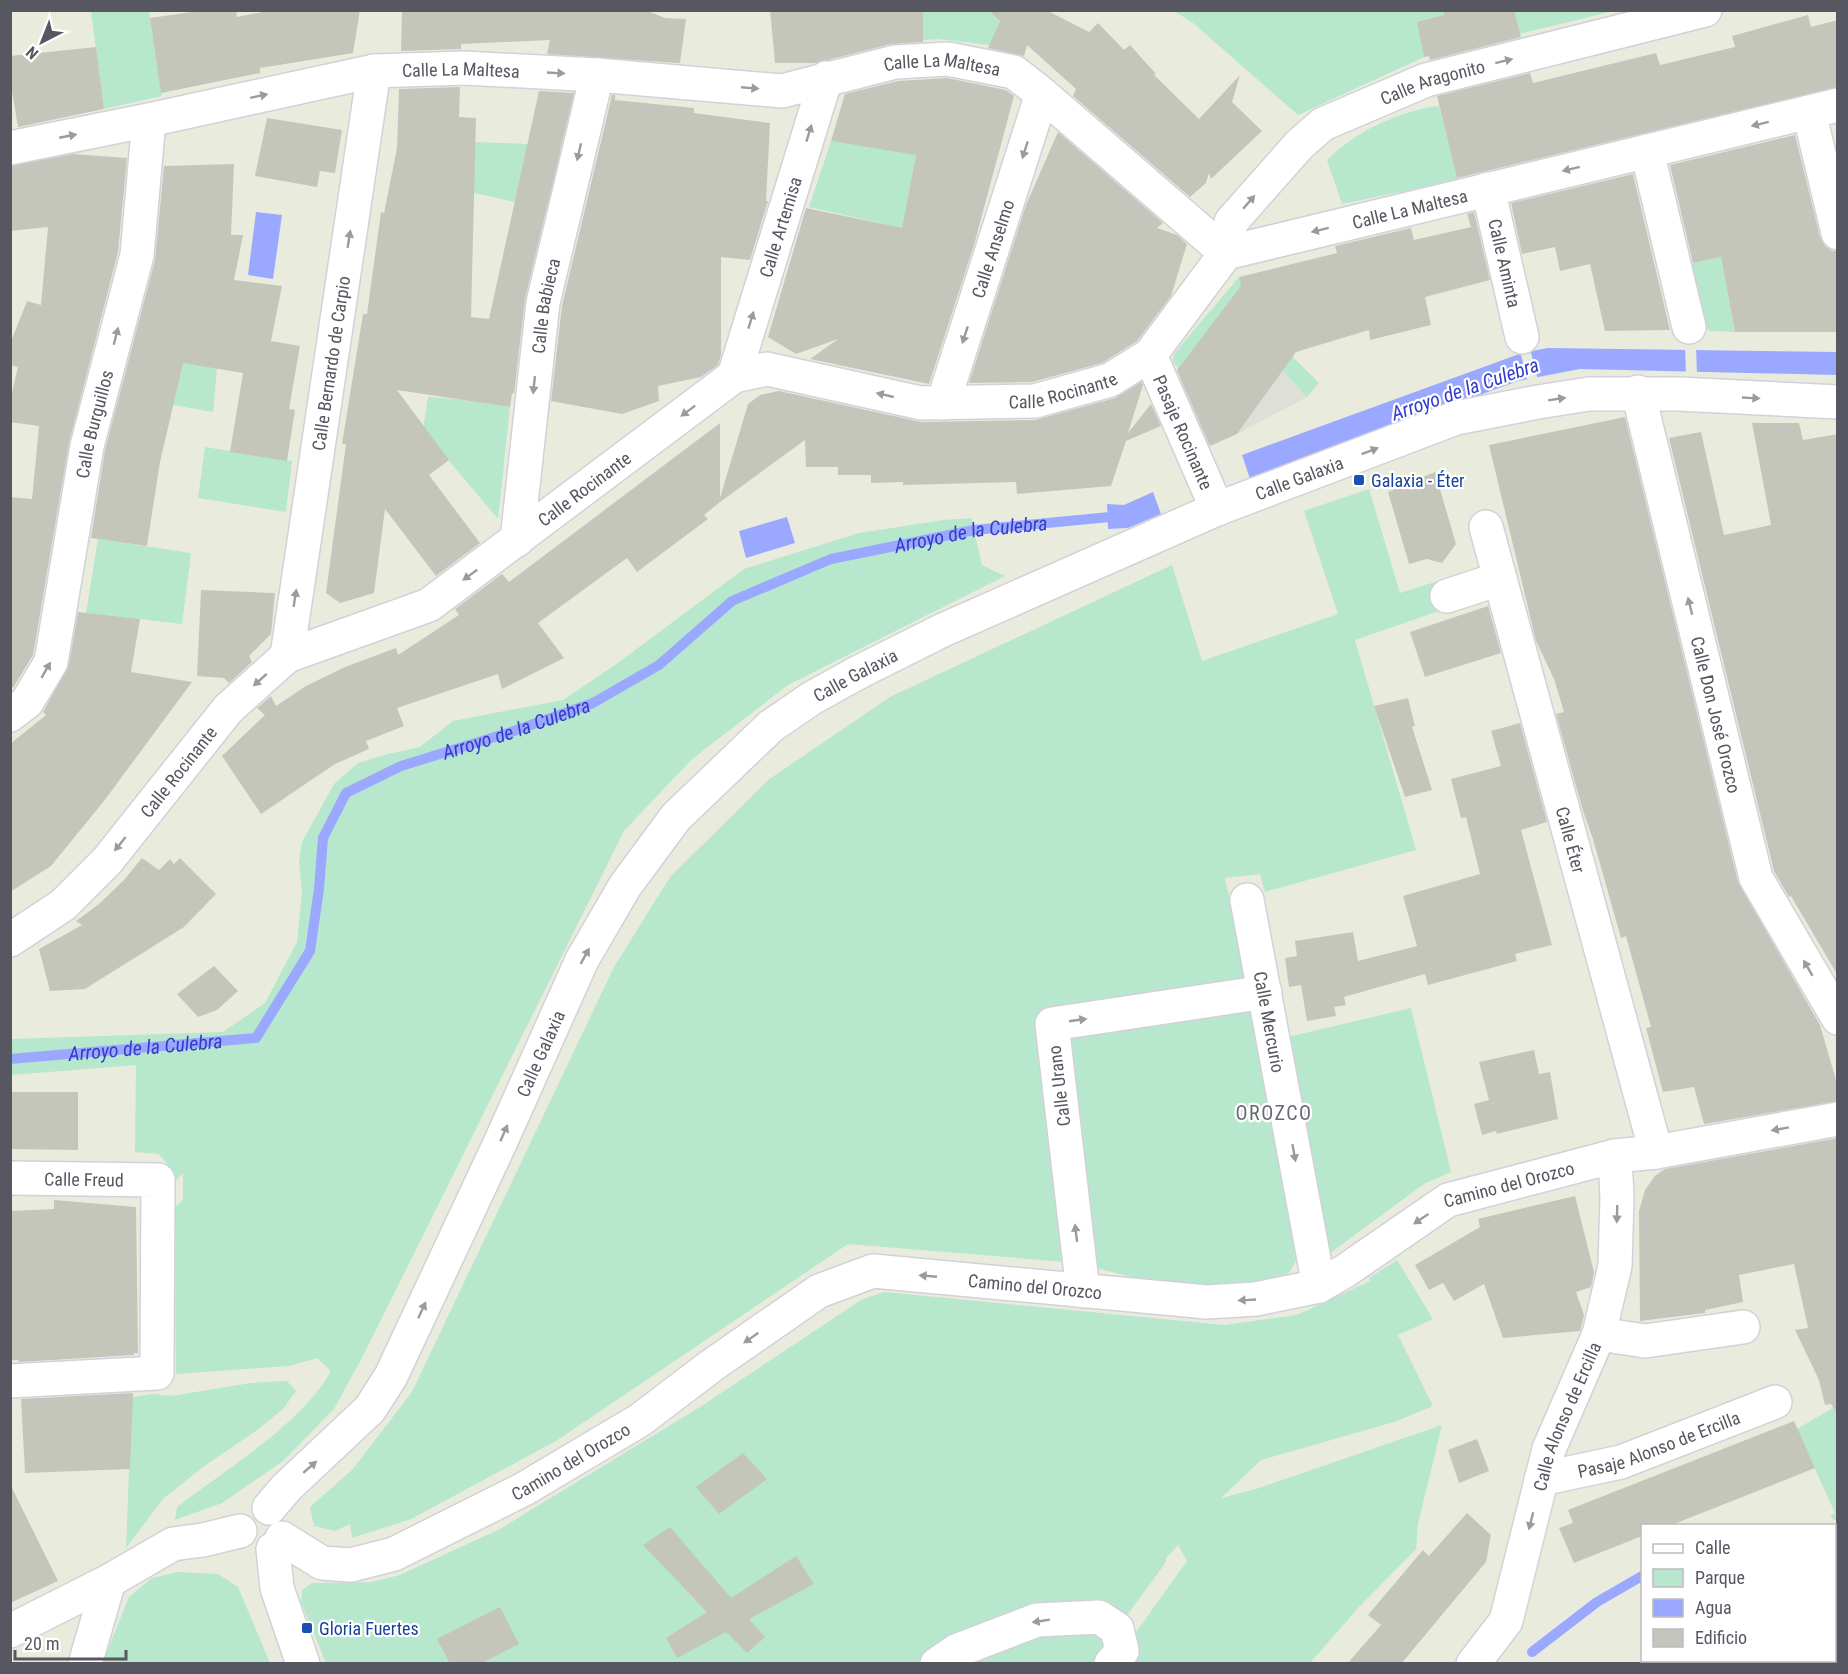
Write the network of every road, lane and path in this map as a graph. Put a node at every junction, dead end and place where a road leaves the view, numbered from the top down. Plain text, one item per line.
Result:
1 (1706, 10) edge
2 (374, 71) junction
3 (597, 75) junction
4 (826, 78) junction
5 (1042, 94) junction
6 (1823, 108) edge
7 (149, 120) junction
8 (10, 148) edge
9 (1647, 151) junction
10 (1488, 189) junction
11 (1838, 233) edge
12 (1226, 253) junction
13 (1689, 327) dead end
14 (1522, 337) dead end
15 (1150, 355) junction
16 (734, 376) junction
17 (1638, 392) junction
18 (1838, 402) edge
19 (943, 403) junction
20 (1217, 509) junction
21 (1486, 527) dead end
22 (517, 540) junction
23 (1499, 579) junction
24 (1447, 596) dead end
25 (287, 656) junction
26 (10, 715) edge
27 (1247, 900) dead end
28 (10, 940) edge
29 (1265, 992) junction
30 (1838, 1018) edge
31 (1838, 1119) edge
32 (1656, 1152) junction
33 (1615, 1156) junction
34 (10, 1178) edge
35 (1319, 1286) junction
36 (1083, 1291) junction
37 (1743, 1327) dead end
38 (1599, 1334) junction
39 (10, 1381) edge
40 (1775, 1402) dead end
41 (1541, 1479) junction
42 (270, 1508) junction
43 (240, 1531) junction
44 (278, 1544) junction
45 (109, 1581) junction
46 (10, 1631) edge
47 (1488, 1658) edge
48 (85, 1664) edge
49 (303, 1664) edge
50 (937, 1664) edge
51 (1111, 1664) edge

12 -> 1 street, Calle Aragonito
2 -> 3 street, Calle La Maltesa
7 -> 2 street, Calle La Maltesa
25 -> 2 street, Calle Bernardo de Carpio
3 -> 4 street, Calle La Maltesa
3 -> 22 street, Calle Babieca
4 - 5 street, Calle La Maltesa
16 -> 4 street, Calle Artemisa
5 - 12 street, Calle La Maltesa
5 -> 19 street, Calle Anselmo
6 -> 9 street, Calle La Maltesa
6 - 11 street
8 -> 7 street, Calle La Maltesa
26 -> 7 street, Calle Burguillos
9 -> 10 street, Calle La Maltesa
9 - 13 street
10 -> 12 street, Calle La Maltesa
10 - 14 street, Calle Aminta
12 - 15 street, Calle Rocinante
15 - 19 street, Calle Rocinante
15 - 20 street, Pasaje Rocinante
19 -> 16 street, Calle Rocinante
16 -> 22 street, Calle Rocinante
17 -> 18 street, Calle Galaxia
20 -> 17 street, Calle Galaxia
30 -> 17 street, Calle Don José Orozco
42 -> 20 street, Calle Galaxia
21 - 23 street, Calle Éter
22 -> 25 street, Calle Rocinante
23 - 24 street
23 - 32 street, Calle Éter
25 -> 28 street, Calle Rocinante
27 - 29 street, Calle Mercurio
29 -> 35 street, Calle Mercurio
36 -> 29 street, Calle Urano
31 -> 32 street, Camino del Orozco
32 - 33 street, Camino del Orozco
33 -> 35 street, Camino del Orozco
33 -> 38 street, Calle Alonso de Ercilla
34 - 39 street, Calle Freud
35 -> 36 street, Camino del Orozco
36 -> 44 street, Camino del Orozco
37 - 38 street
38 - 41 street, Calle Alonso de Ercilla
40 - 41 street, Pasaje Alonso de Ercilla
41 -> 47 street, Calle Alonso de Ercilla
42 - 43 street
42 - 44 street
43 - 44 street
43 - 45 street
44 - 49 street
45 - 46 street
45 - 48 street
51 -> 50 street

